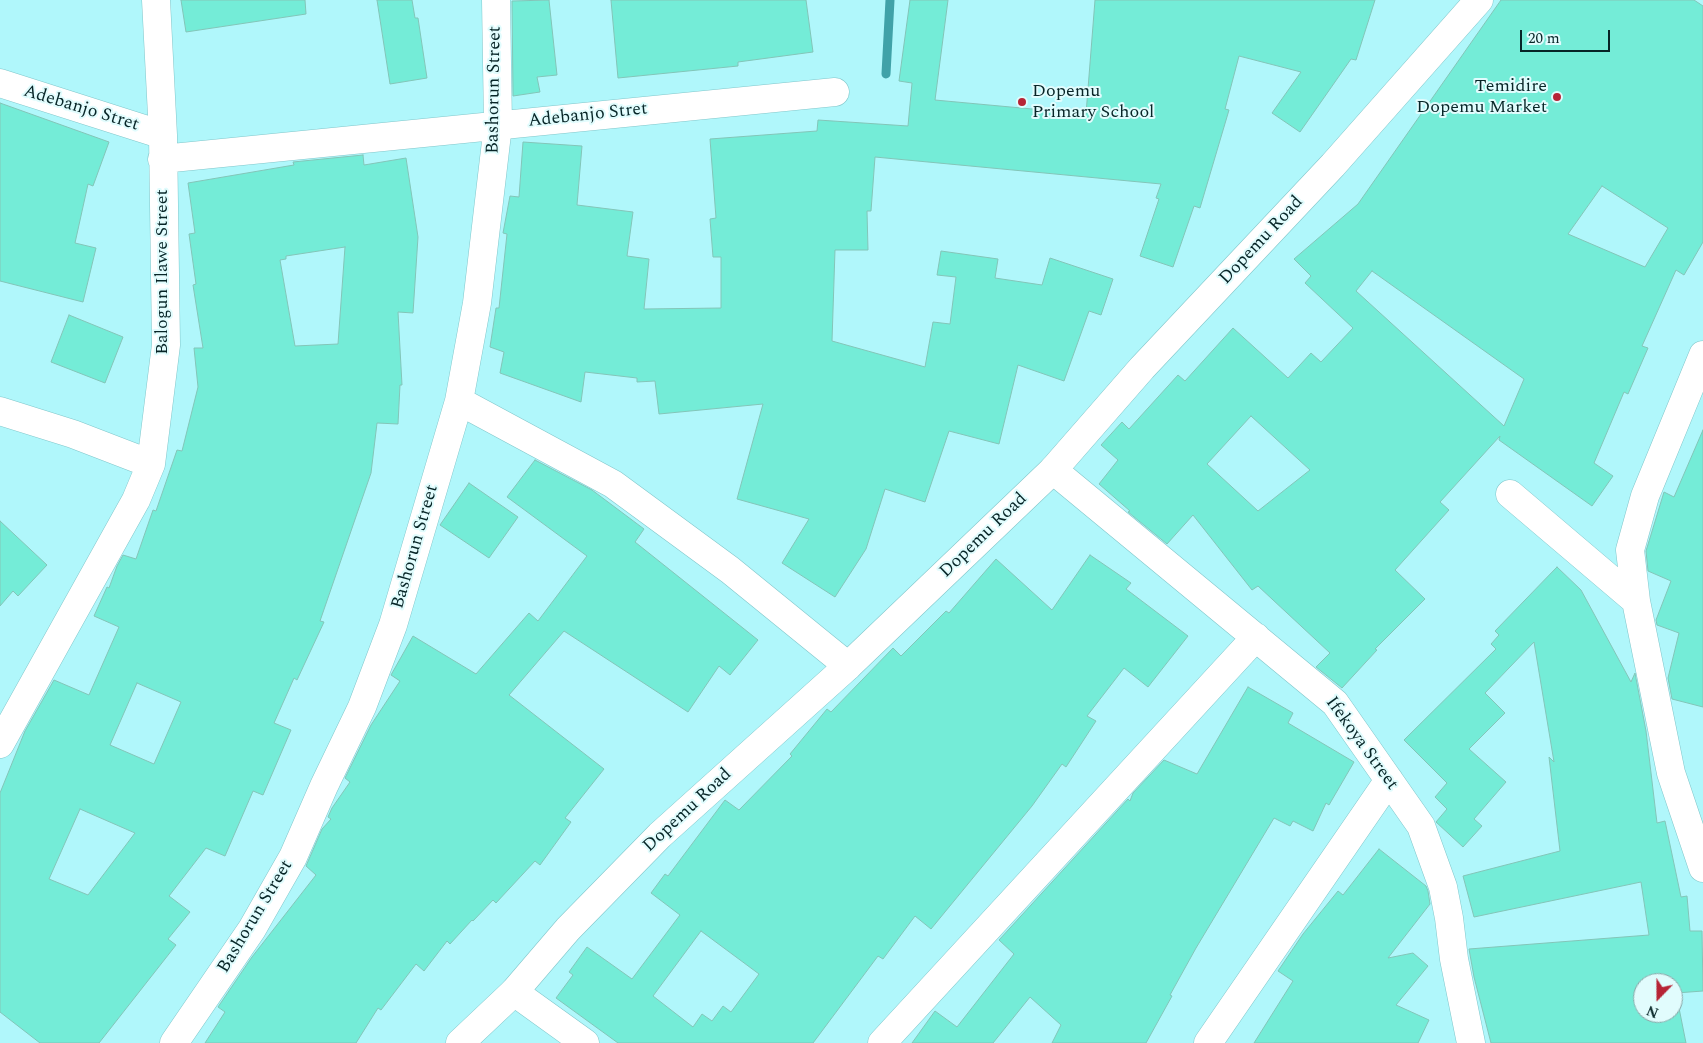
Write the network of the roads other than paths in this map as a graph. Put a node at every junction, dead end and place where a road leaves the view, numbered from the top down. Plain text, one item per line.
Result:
1 (156, 0) edge
2 (496, 0) edge
3 (1479, 0) edge
4 (0, 83) edge
5 (835, 92) dead end
6 (498, 125) junction
7 (162, 147) junction
8 (1703, 355) edge
9 (459, 401) junction
10 (0, 411) edge
11 (151, 464) junction
12 (1053, 470) junction
13 (1510, 494) dead end
14 (1636, 601) junction
15 (1256, 637) junction
16 (848, 666) junction
17 (0, 744) edge
18 (1389, 780) junction
19 (1703, 868) edge
20 (514, 992) junction
21 (174, 1043) edge
22 (460, 1043) edge
23 (585, 1043) edge
24 (882, 1043) edge
25 (1208, 1043) edge
26 (1471, 1043) edge

1 - 7 street, Balogun Ilawe Street
2 - 6 street, Bashorun Street
3 - 12 street, Dopemu Road
4 - 7 street, Adebanjo Stret
5 - 6 street, Adebanjo Stret
6 - 7 street, Adebanjo Stret
6 - 9 street, Bashorun Street
7 - 11 street, Balogun Ilawe Street
8 - 14 street
9 - 16 street
9 - 21 street, Bashorun Street
10 - 11 street
11 - 17 street, Balogun Ilawe Street
12 - 15 street, Ifekoya Street
12 - 16 street, Dopemu Road
13 - 14 street
14 - 19 street
15 - 18 street, Ifekoya Street
15 - 24 street
16 - 20 street, Dopemu Road
18 - 25 street
18 - 26 street, Ifekoya Street
20 - 22 street, Dopemu Road
20 - 23 street

